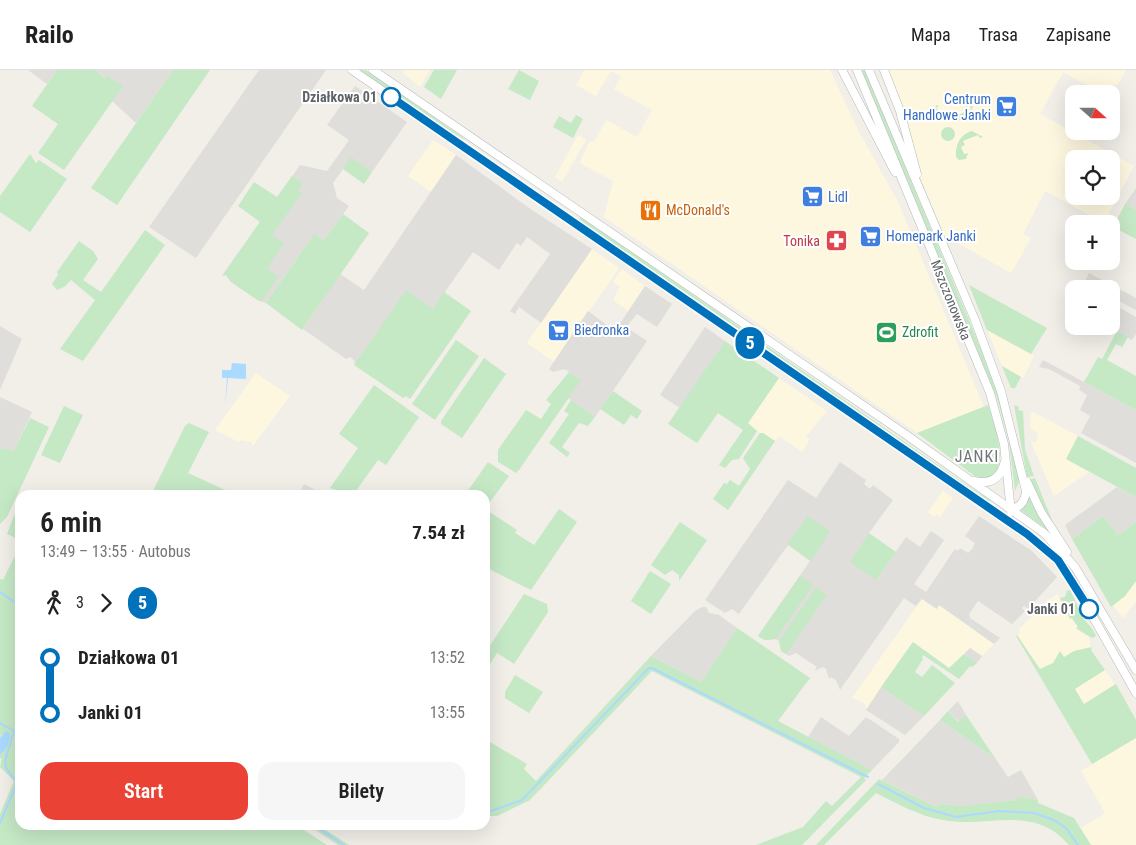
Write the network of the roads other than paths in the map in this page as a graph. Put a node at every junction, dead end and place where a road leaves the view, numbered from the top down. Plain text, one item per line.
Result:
1 (352, 70) edge
2 (373, 70) edge
3 (842, 70) edge
4 (857, 70) edge
5 (869, 70) edge
6 (884, 70) edge
7 (925, 202) junction
8 (914, 210) junction
9 (1006, 456) junction
10 (969, 480) junction
11 (1025, 480) junction
12 (1010, 509) junction
13 (996, 512) junction
14 (1016, 526) junction
15 (1075, 567) junction
16 (1136, 670) edge
17 (1136, 693) edge

1 - 13 main road
2 - 10 main road
3 - 8 main road
4 - 8 main road, Mszczonowska
5 - 7 main road, Mszczonowska
6 - 7 main road
7 - 11 main road, Mszczonowska
8 - 9 main road, Mszczonowska
9 - 10 main road
9 - 12 main road, Mszczonowska
10 - 12 main road
11 - 12 main road
11 - 15 main road
12 - 13 main road
12 - 14 main road, Mszczonowska
12 - 15 main road
13 - 14 main road
14 - 17 main road
15 - 16 main road

